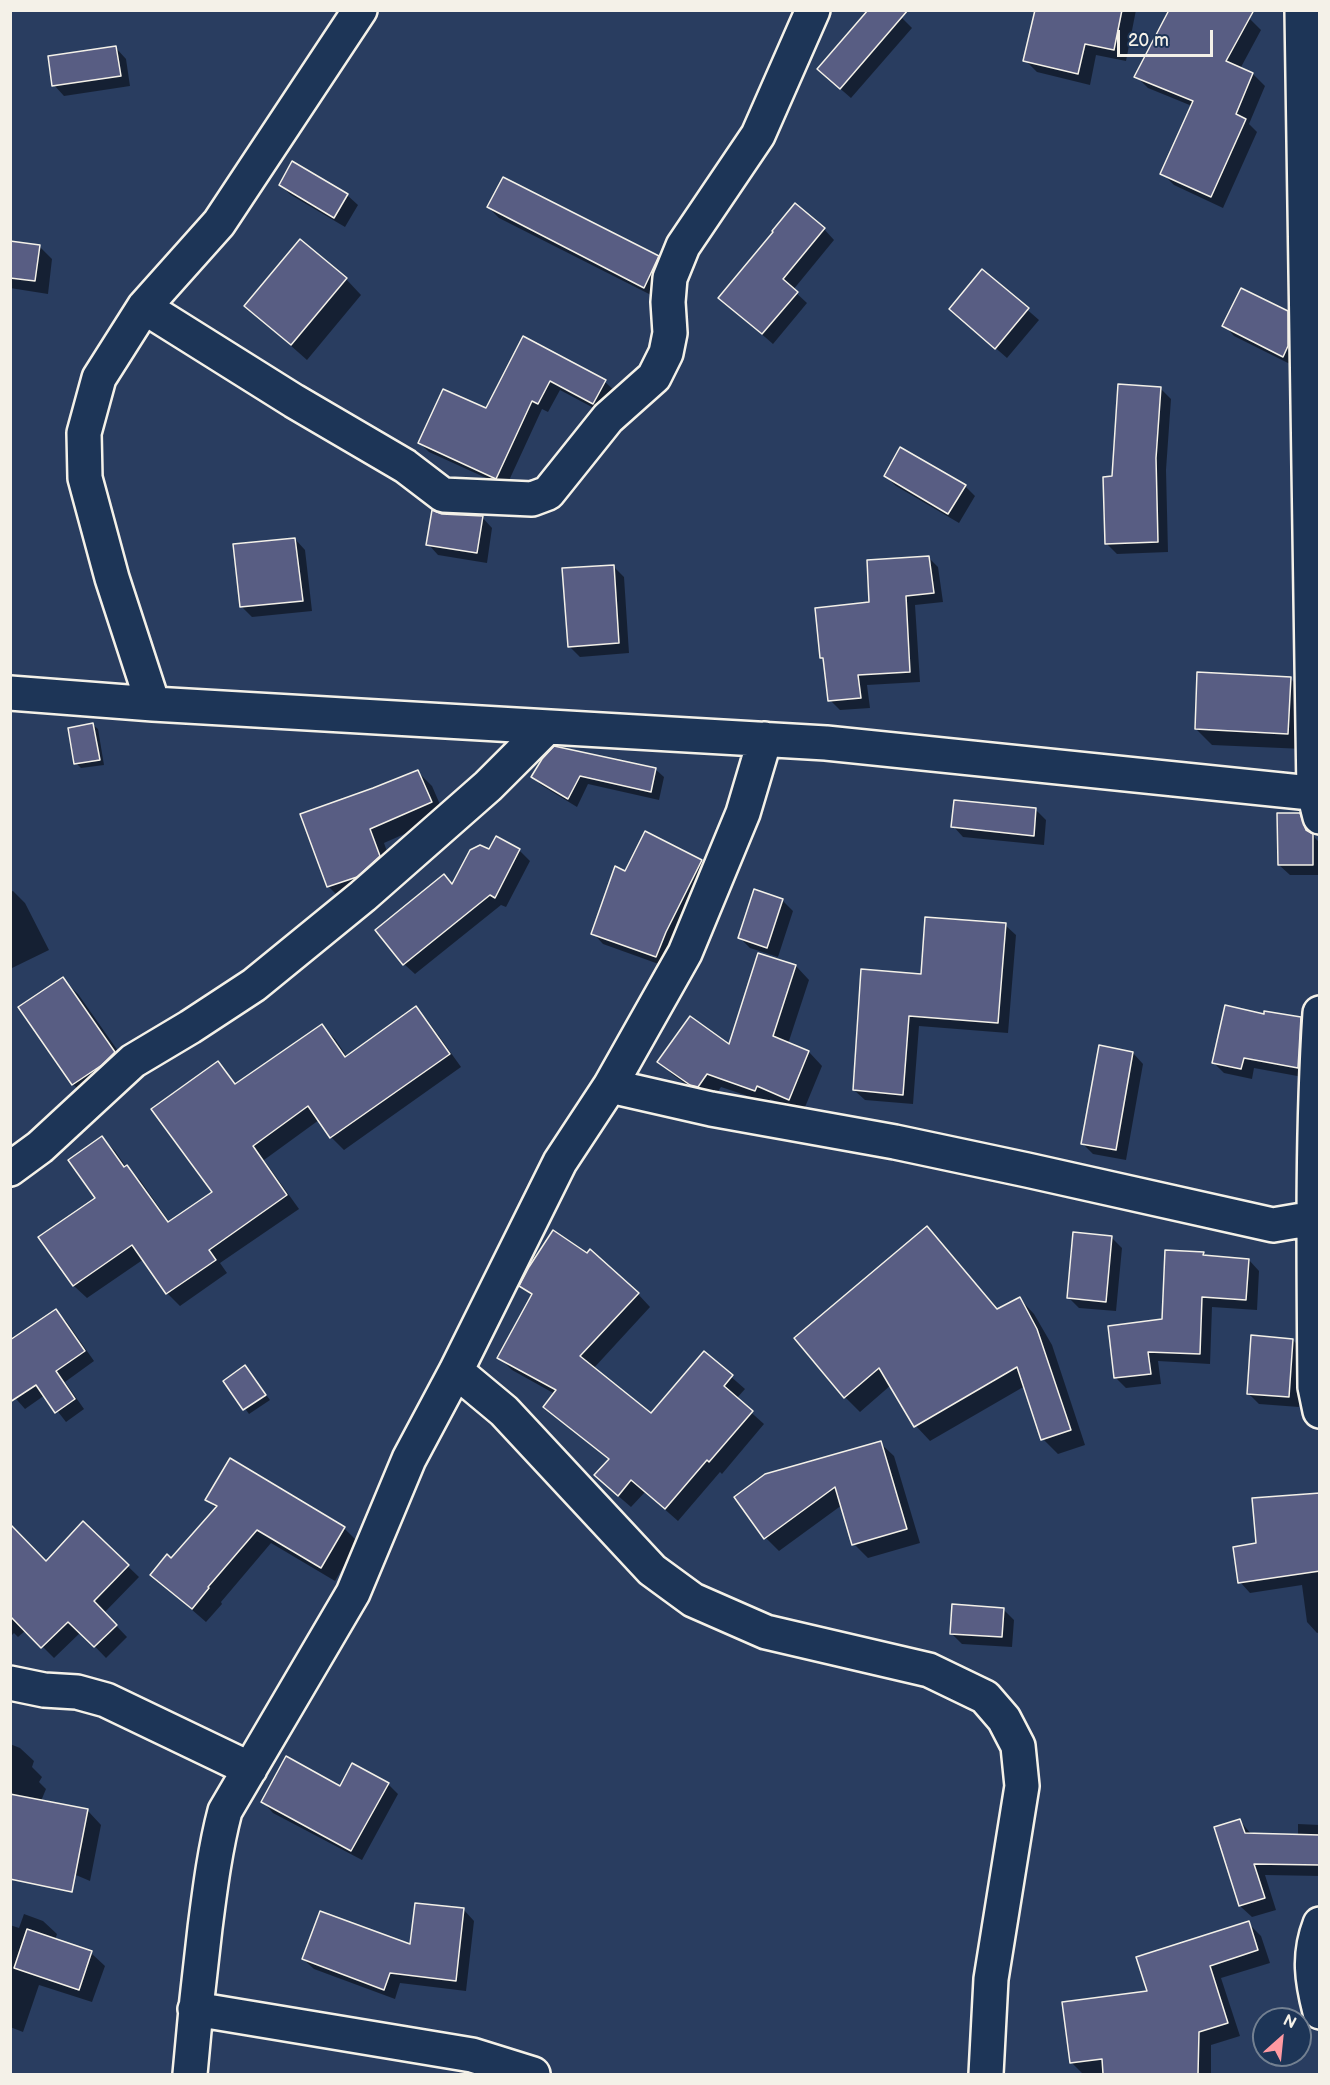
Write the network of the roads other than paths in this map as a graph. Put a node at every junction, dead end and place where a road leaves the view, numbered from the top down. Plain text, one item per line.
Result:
1 (360, 10) edge
2 (813, 10) edge
3 (1302, 10) edge
4 (144, 307) junction
5 (10, 693) edge
6 (153, 704) junction
7 (547, 727) junction
8 (765, 739) junction
9 (1318, 801) edge
10 (1320, 1013) edge
11 (610, 1086) junction
12 (10, 1169) edge
13 (1316, 1218) edge
14 (456, 1371) junction
15 (1320, 1411) edge
16 (10, 1683) edge
17 (250, 1769) junction
18 (1320, 1924) edge
19 (195, 2009) junction
20 (1320, 2012) edge
21 (190, 2074) edge
22 (533, 2074) edge
23 (986, 2074) edge

1 - 4 street
2 - 4 street
3 - 9 street
4 - 6 street
5 - 6 street
6 - 7 street
7 - 8 street
7 - 12 street
8 - 9 street
8 - 11 street
10 - 13 street
11 - 13 street
11 - 14 street
13 - 15 street
14 - 17 street
14 - 23 street
16 - 17 street
17 - 19 street
18 - 20 street
19 - 21 street
19 - 22 street

